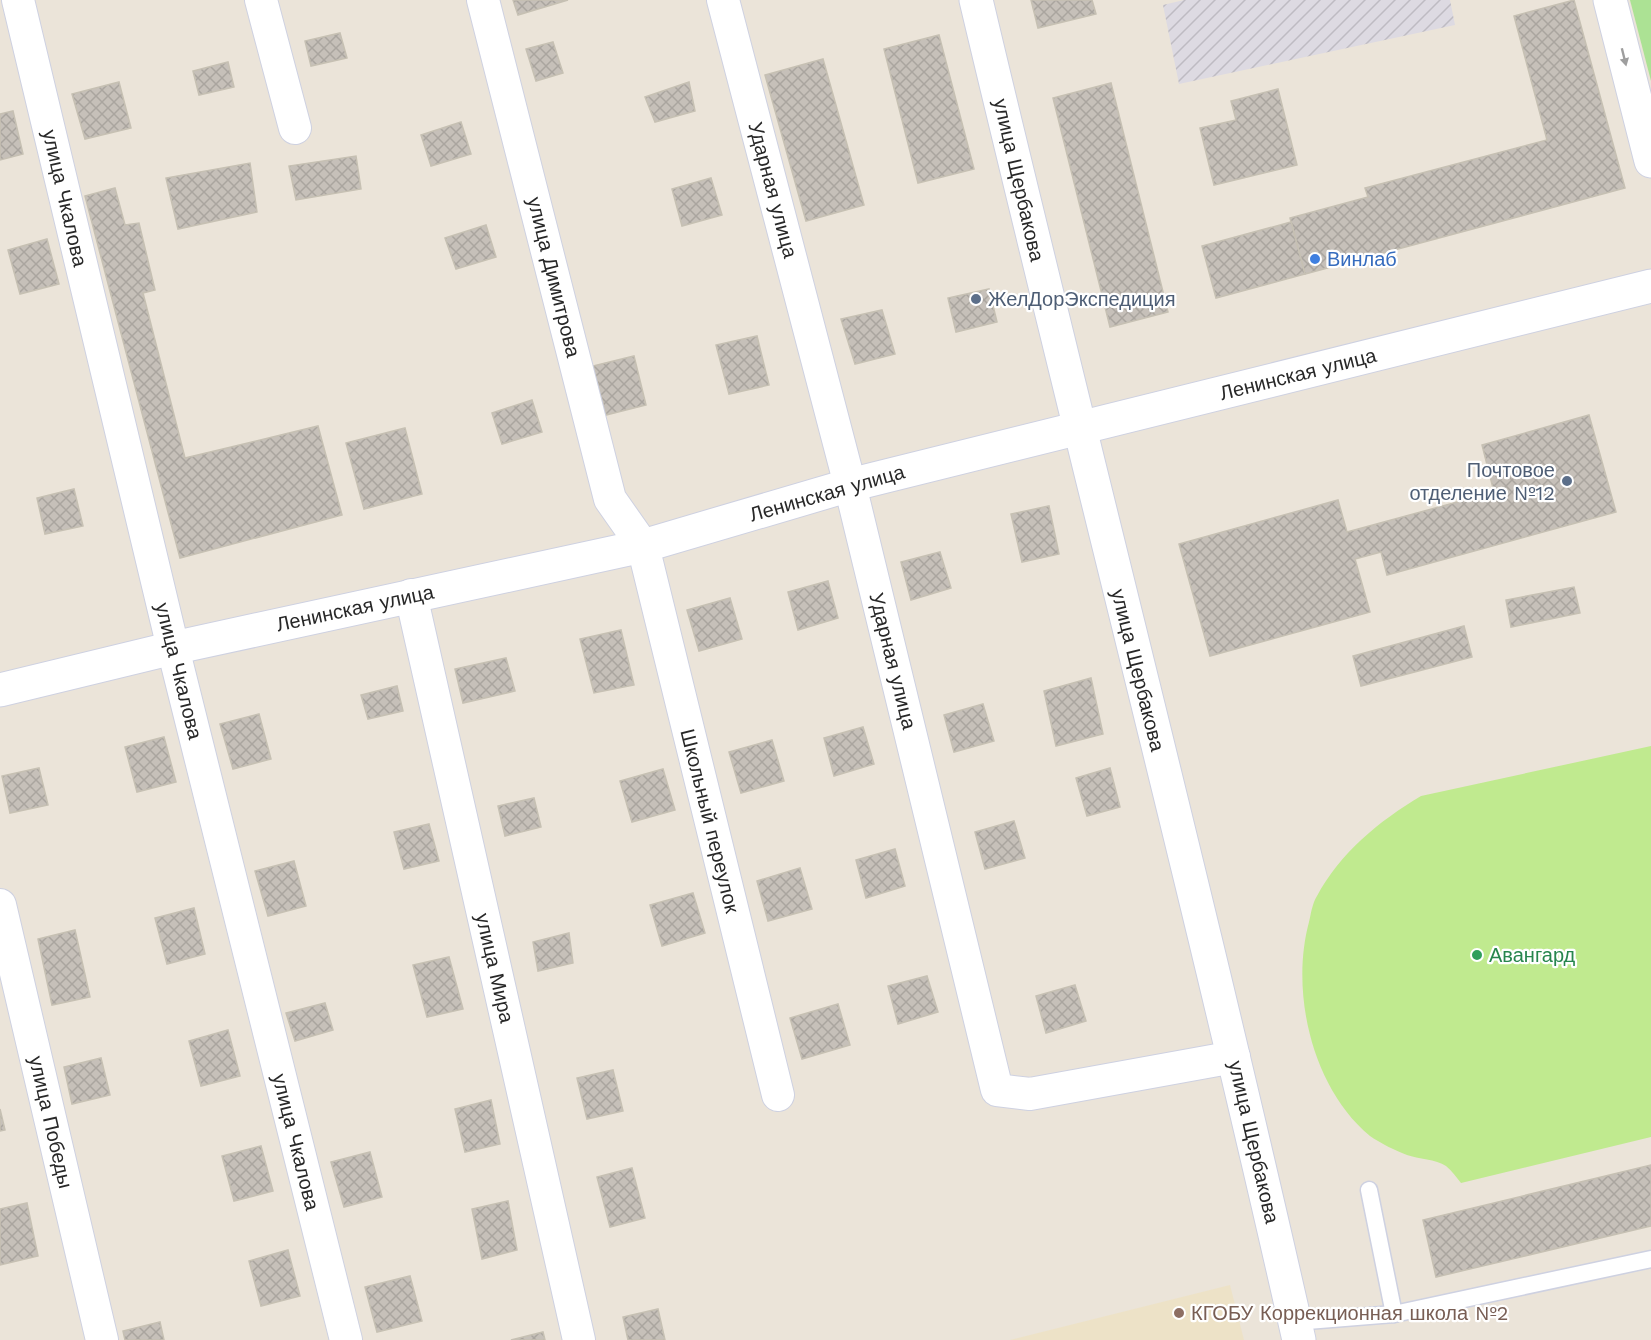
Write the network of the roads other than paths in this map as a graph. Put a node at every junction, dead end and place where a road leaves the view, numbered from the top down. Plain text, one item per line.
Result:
1 (18, 0) edge
2 (261, 0) edge
3 (483, 0) edge
4 (723, 0) edge
5 (976, 0) edge
6 (1610, 0) edge
7 (295, 128) dead end
8 (1651, 161) edge
9 (1651, 286) edge
10 (1078, 428) junction
11 (850, 485) junction
12 (643, 546) junction
13 (411, 595) junction
14 (173, 648) junction
15 (0, 690) edge
16 (0, 905) edge
17 (1234, 1057) junction
18 (778, 1095) dead end
19 (1369, 1190) dead end
20 (1651, 1259) edge
21 (1394, 1314) junction
22 (1297, 1331) edge
23 (102, 1340) edge
24 (345, 1340) edge
25 (579, 1340) edge

1 - 14 street, улица Чкалова
2 - 7 street
3 - 12 street, улица Димитрова
4 - 11 street, Ударная улица
5 - 10 main road, улица Щербакова
6 -> 8 main road
9 - 10 main road, Ленинская улица
10 - 11 main road, Ленинская улица
10 - 17 main road, улица Щербакова
11 - 12 main road, Ленинская улица
11 - 17 street, Ударная улица
12 - 13 main road, Ленинская улица
12 - 18 street, Школьный переулок
13 - 14 main road, Ленинская улица
13 - 25 street, улица Мира
14 - 15 main road, Ленинская улица
14 - 24 street, улица Чкалова
16 - 23 street, улица Победы
17 - 22 main road, улица Щербакова
19 - 21 lane
20 - 21 lane
21 - 22 lane

